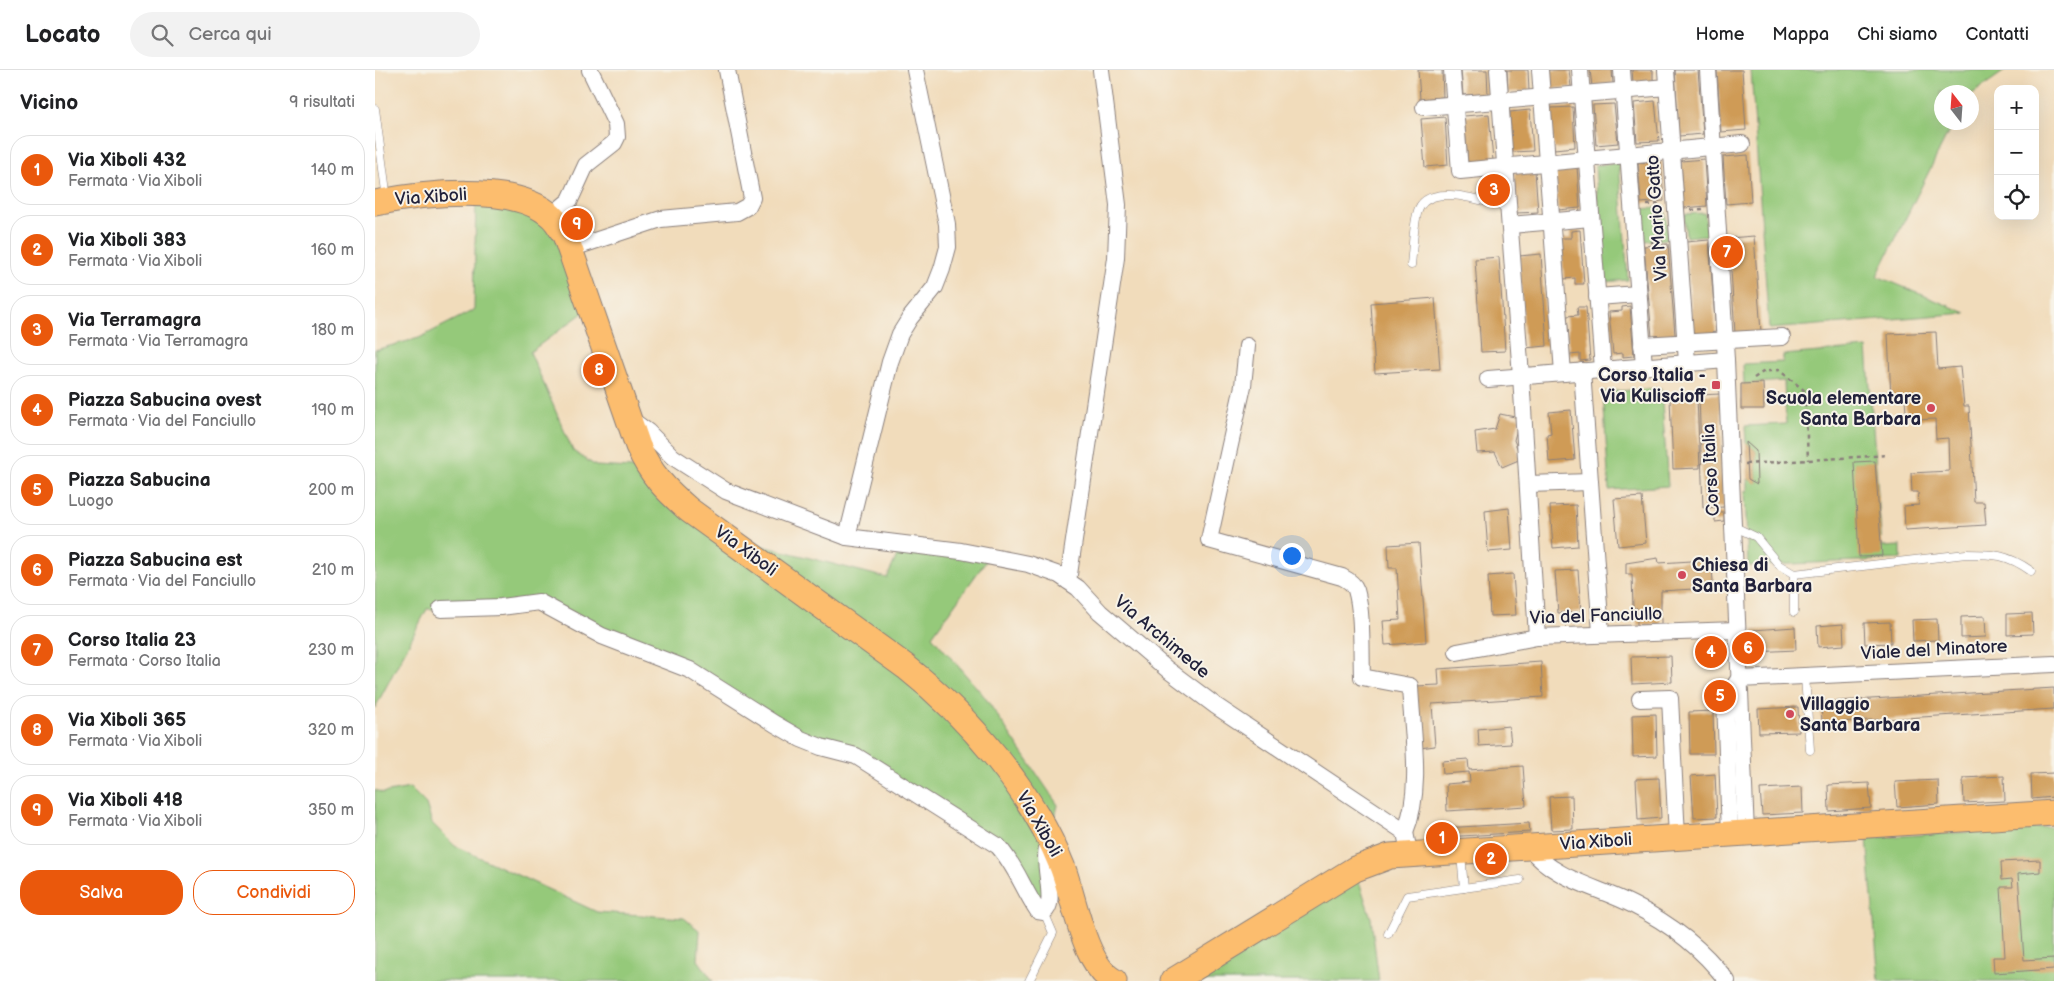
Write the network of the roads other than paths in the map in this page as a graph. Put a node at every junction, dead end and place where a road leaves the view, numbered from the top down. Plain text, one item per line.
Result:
1 (590, 70) edge
2 (727, 70) edge
3 (915, 70) edge
4 (1101, 70) edge
5 (1452, 70) edge
6 (1498, 70) edge
7 (1540, 70) edge
8 (1580, 70) edge
9 (1621, 70) edge
10 (1665, 70) edge
11 (1708, 70) edge
12 (1667, 87) junction
13 (1623, 90) junction
14 (1582, 94) junction
15 (1542, 97) junction
16 (1500, 101) junction
17 (1454, 104) junction
18 (1424, 107) dead end
19 (375, 109) edge
20 (1742, 144) dead end
21 (1713, 147) junction
22 (1672, 150) junction
23 (1628, 155) junction
24 (1586, 159) junction
25 (1547, 162) junction
26 (1505, 166) junction
27 (381, 202) edge
28 (1509, 208) junction
29 (551, 216) junction
30 (1591, 218) junction
31 (1552, 222) junction
32 (1510, 225) junction
33 (570, 248) junction
34 (1411, 265) dead end
35 (1638, 294) junction
36 (1597, 297) junction
37 (1782, 337) dead end
38 (1725, 340) junction
39 (1686, 342) junction
40 (1642, 345) junction
41 (1247, 346) dead end
42 (1726, 360) junction
43 (1687, 362) junction
44 (1644, 366) junction
45 (1603, 369) junction
46 (1582, 371) junction
47 (1563, 373) junction
48 (1521, 376) junction
49 (1488, 379) dead end
50 (629, 418) junction
51 (1590, 482) junction
52 (1528, 484) junction
53 (1733, 526) junction
54 (847, 537) junction
55 (2031, 571) dead end
56 (1794, 574) junction
57 (1068, 581) junction
58 (441, 609) dead end
59 (1793, 612) dead end
60 (1737, 630) junction
61 (1601, 633) junction
62 (1537, 637) junction
63 (1457, 652) dead end
64 (2054, 664) edge
65 (1811, 676) junction
66 (1739, 680) junction
67 (1640, 700) dead end
68 (1810, 750) dead end
69 (2054, 813) edge
70 (1738, 833) junction
71 (1677, 837) junction
72 (1050, 839) junction
73 (1407, 843) junction
74 (1528, 846) junction
75 (1460, 850) junction
76 (1520, 880) dead end
77 (1464, 888) junction
78 (1044, 912) junction
79 (1389, 934) dead end
80 (1029, 981) edge
81 (1114, 981) edge
82 (1173, 981) edge
83 (1727, 981) edge

1 - 29 street
2 - 33 street
3 - 54 street
4 - 57 street
5 - 17 street
6 - 16 street
7 - 15 street
8 - 14 street
9 - 13 street
10 - 12 street, Via Mario Gatto
11 - 21 street, Corso Italia
12 - 13 street
12 - 22 street, Via Mario Gatto
13 - 14 street
13 - 23 street
14 - 15 street
14 - 24 street
15 - 16 street
15 - 25 street
16 - 17 street
16 - 26 street
17 - 18 street
17 - 26 street
19 - 27 lane
20 - 21 street
21 - 22 street
21 - 38 street, Corso Italia
22 - 23 street
22 - 39 street, Via Mario Gatto
23 - 24 street
23 - 35 street
24 - 25 street
24 - 30 street
25 - 26 street
25 - 31 street
26 - 28 street
27 - 29 main road, Via Xiboli
28 - 32 street
28 - 34 lane
29 - 33 main road, Via Xiboli
30 - 31 street
30 - 36 street
31 - 32 street
31 - 47 street
32 - 48 street
33 - 50 main road, Via Xiboli
35 - 36 street
35 - 40 street
36 - 45 street
37 - 38 street
38 - 39 street
38 - 42 street, Corso Italia
39 - 40 street
39 - 43 street, Via Mario Gatto
40 - 44 street
41 - 73 street
42 - 43 street
42 - 53 street, Corso Italia
43 - 44 street
44 - 45 street
45 - 46 street
46 - 47 street
46 - 51 street
47 - 48 street
48 - 49 street
48 - 52 street
50 - 54 street, Via Archimede
50 - 72 main road, Via Xiboli
51 - 52 street
51 - 61 street
52 - 62 street
53 - 56 lane
53 - 60 street, Corso Italia
54 - 57 street, Via Archimede
55 - 56 lane
56 - 59 lane
57 - 73 street, Via Archimede
58 - 78 street
60 - 61 street, Via del Fanciullo
60 - 66 street, Corso Italia
61 - 62 street, Via del Fanciullo
62 - 63 street, Via del Fanciullo
64 - 65 street, Viale del Minatore
65 - 66 street, Viale del Minatore
65 - 68 lane
66 - 70 street, Corso Italia
67 - 71 street
69 - 70 main road, Via Xiboli
70 - 71 main road, Via Xiboli
71 - 74 main road, Via Xiboli
72 - 78 street
72 - 81 main road, Via Xiboli
73 - 75 main road, Via Xiboli
73 - 82 main road, Via Xiboli
74 - 75 main road, Via Xiboli
74 - 83 street
75 - 77 lane
76 - 77 lane
77 - 79 lane
78 - 80 lane

